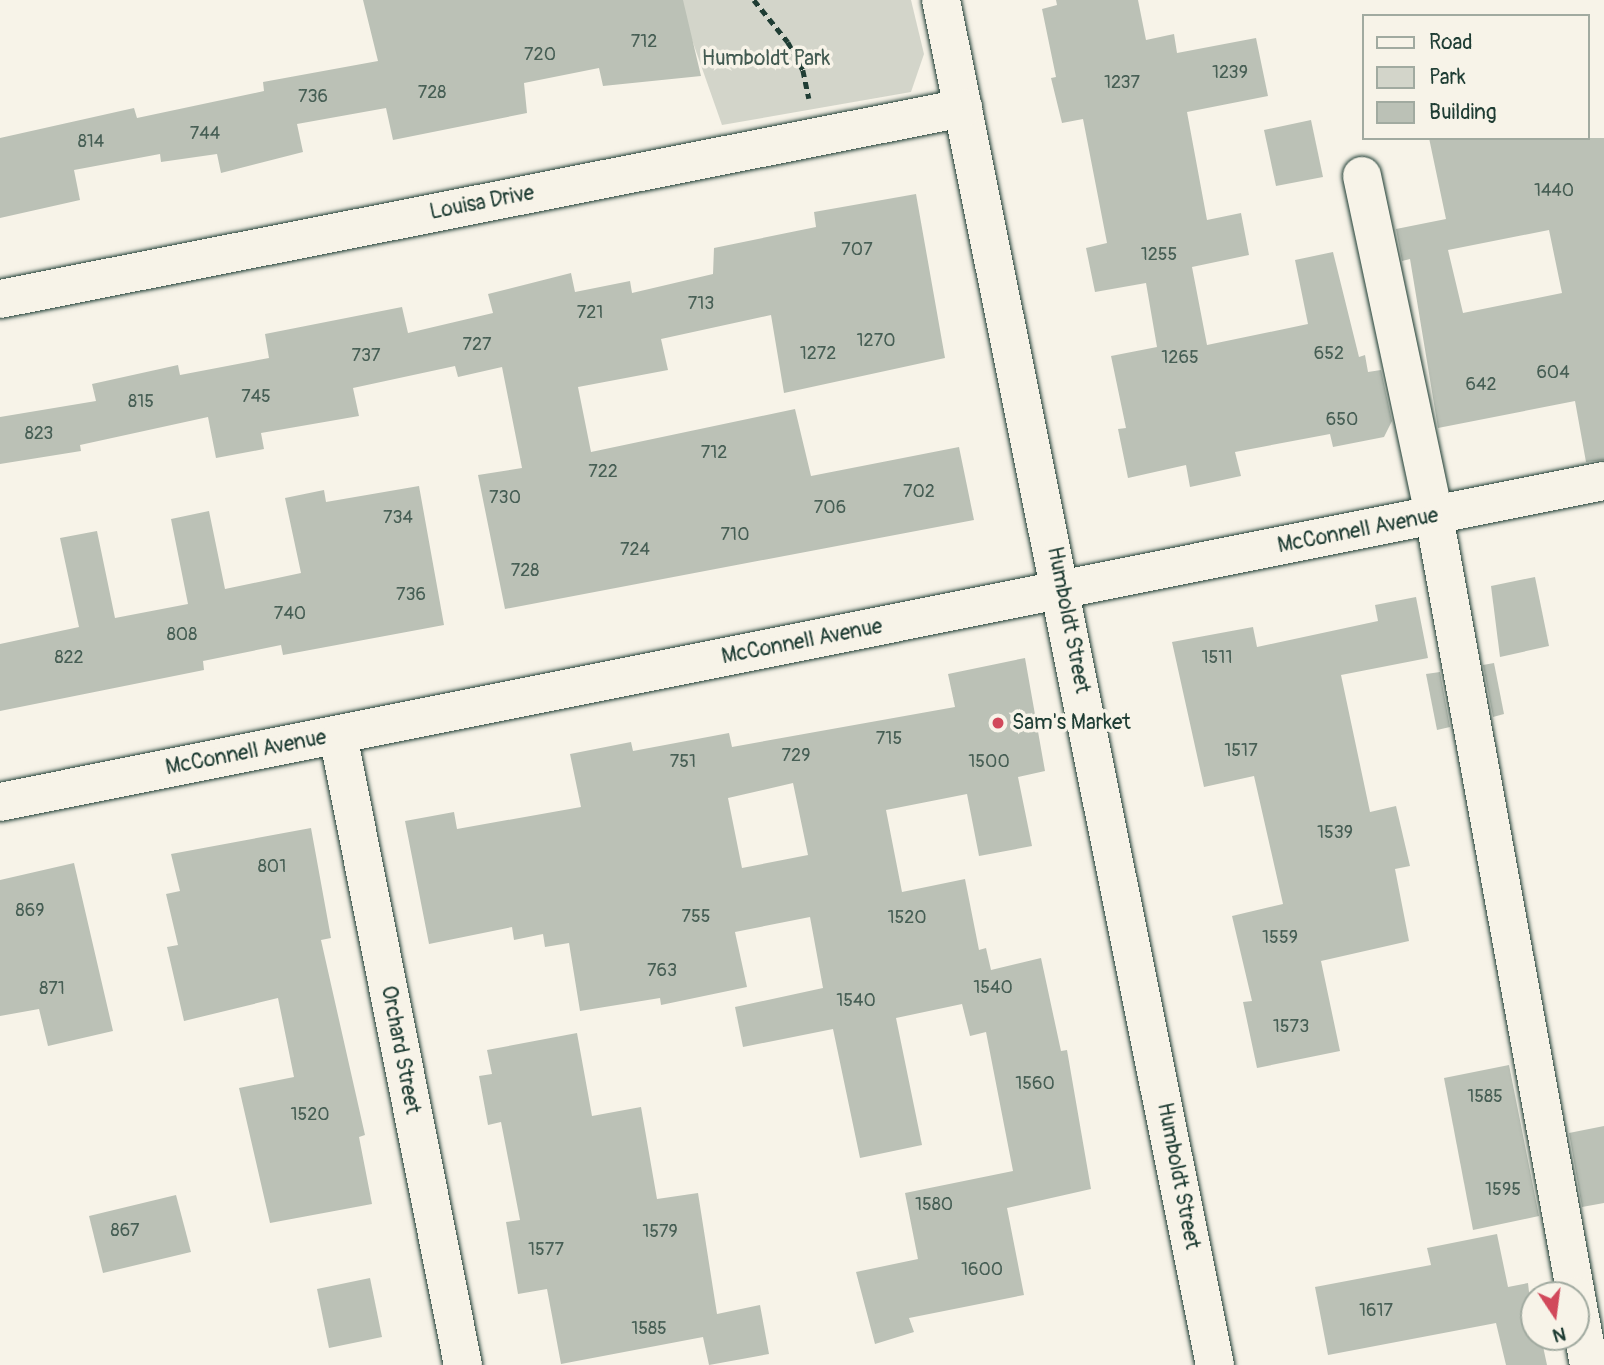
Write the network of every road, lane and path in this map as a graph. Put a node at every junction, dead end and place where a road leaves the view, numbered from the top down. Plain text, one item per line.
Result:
1 (754, 0) edge
2 (941, 0) edge
3 (964, 108) junction
4 (816, 137) junction
5 (1362, 176) dead end
6 (0, 299) edge
7 (1604, 481) edge
8 (1434, 516) junction
9 (1063, 590) junction
10 (338, 735) junction
11 (0, 802) edge
12 (1579, 1281) edge
13 (463, 1365) edge
14 (1215, 1365) edge

1 - 4 path
2 - 3 street, Humboldt Street
3 - 4 street, Louisa Drive
3 - 9 street, Humboldt Street
4 - 6 street, Louisa Drive
5 - 8 street
7 - 8 street, McConnell Avenue
8 - 9 street, McConnell Avenue
8 - 12 street
9 - 10 street, McConnell Avenue
9 - 14 street, Humboldt Street
10 - 11 street, McConnell Avenue
10 - 13 street, Orchard Street

